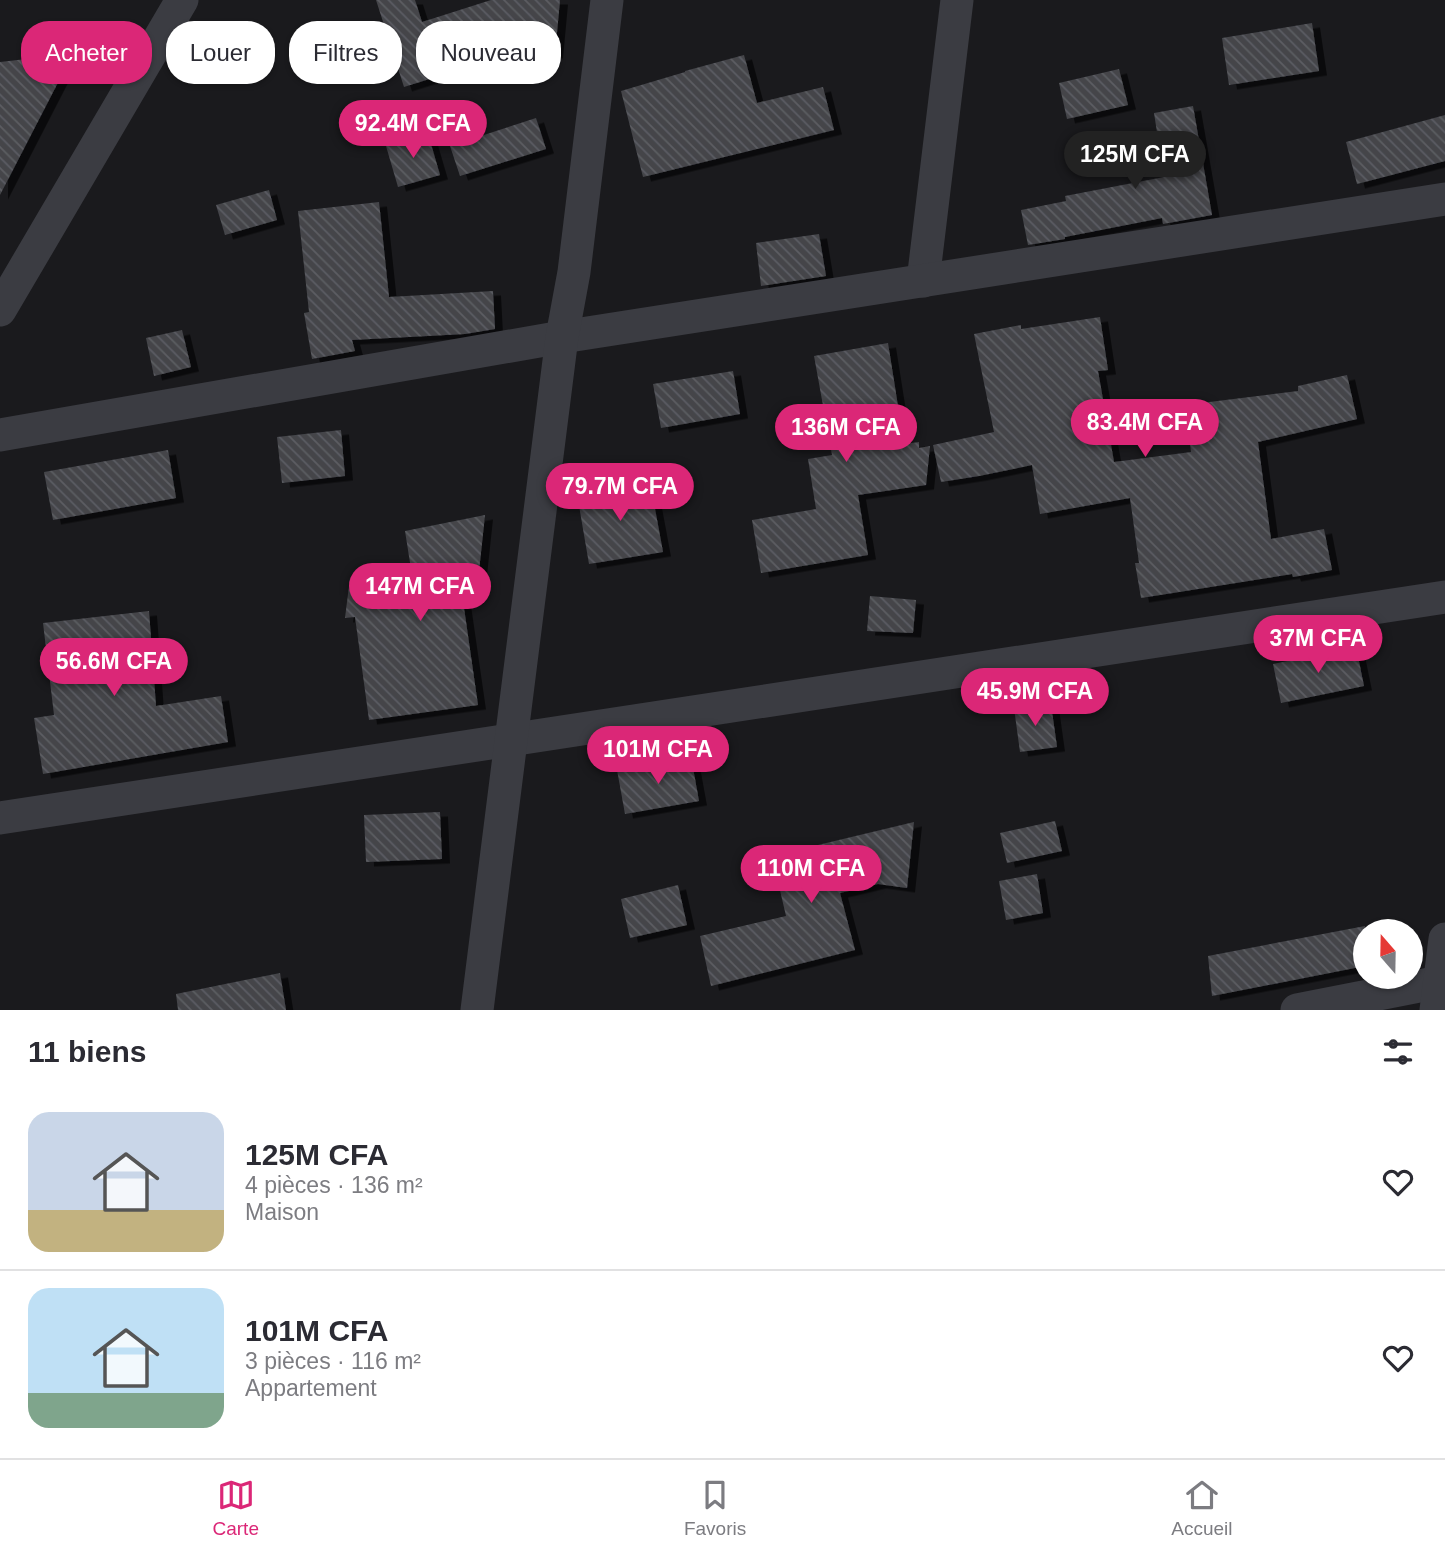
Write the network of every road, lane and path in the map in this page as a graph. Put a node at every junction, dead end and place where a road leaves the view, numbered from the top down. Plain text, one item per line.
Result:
1 (182, 0) edge
2 (607, 0) edge
3 (957, 0) edge
4 (1445, 199) edge
5 (923, 281) junction
6 (0, 310) edge
7 (562, 337) junction
8 (0, 435) edge
9 (1445, 597) edge
10 (512, 740) junction
11 (0, 818) edge
12 (1445, 939) edge
13 (1440, 991) edge
14 (477, 1010) edge
15 (1297, 1010) edge

1 - 6 street
2 - 7 street
3 - 5 street
4 - 5 street
5 - 7 street
7 - 8 street
7 - 10 street
9 - 10 street
10 - 11 street
10 - 14 street
12 - 13 street
13 - 15 street

